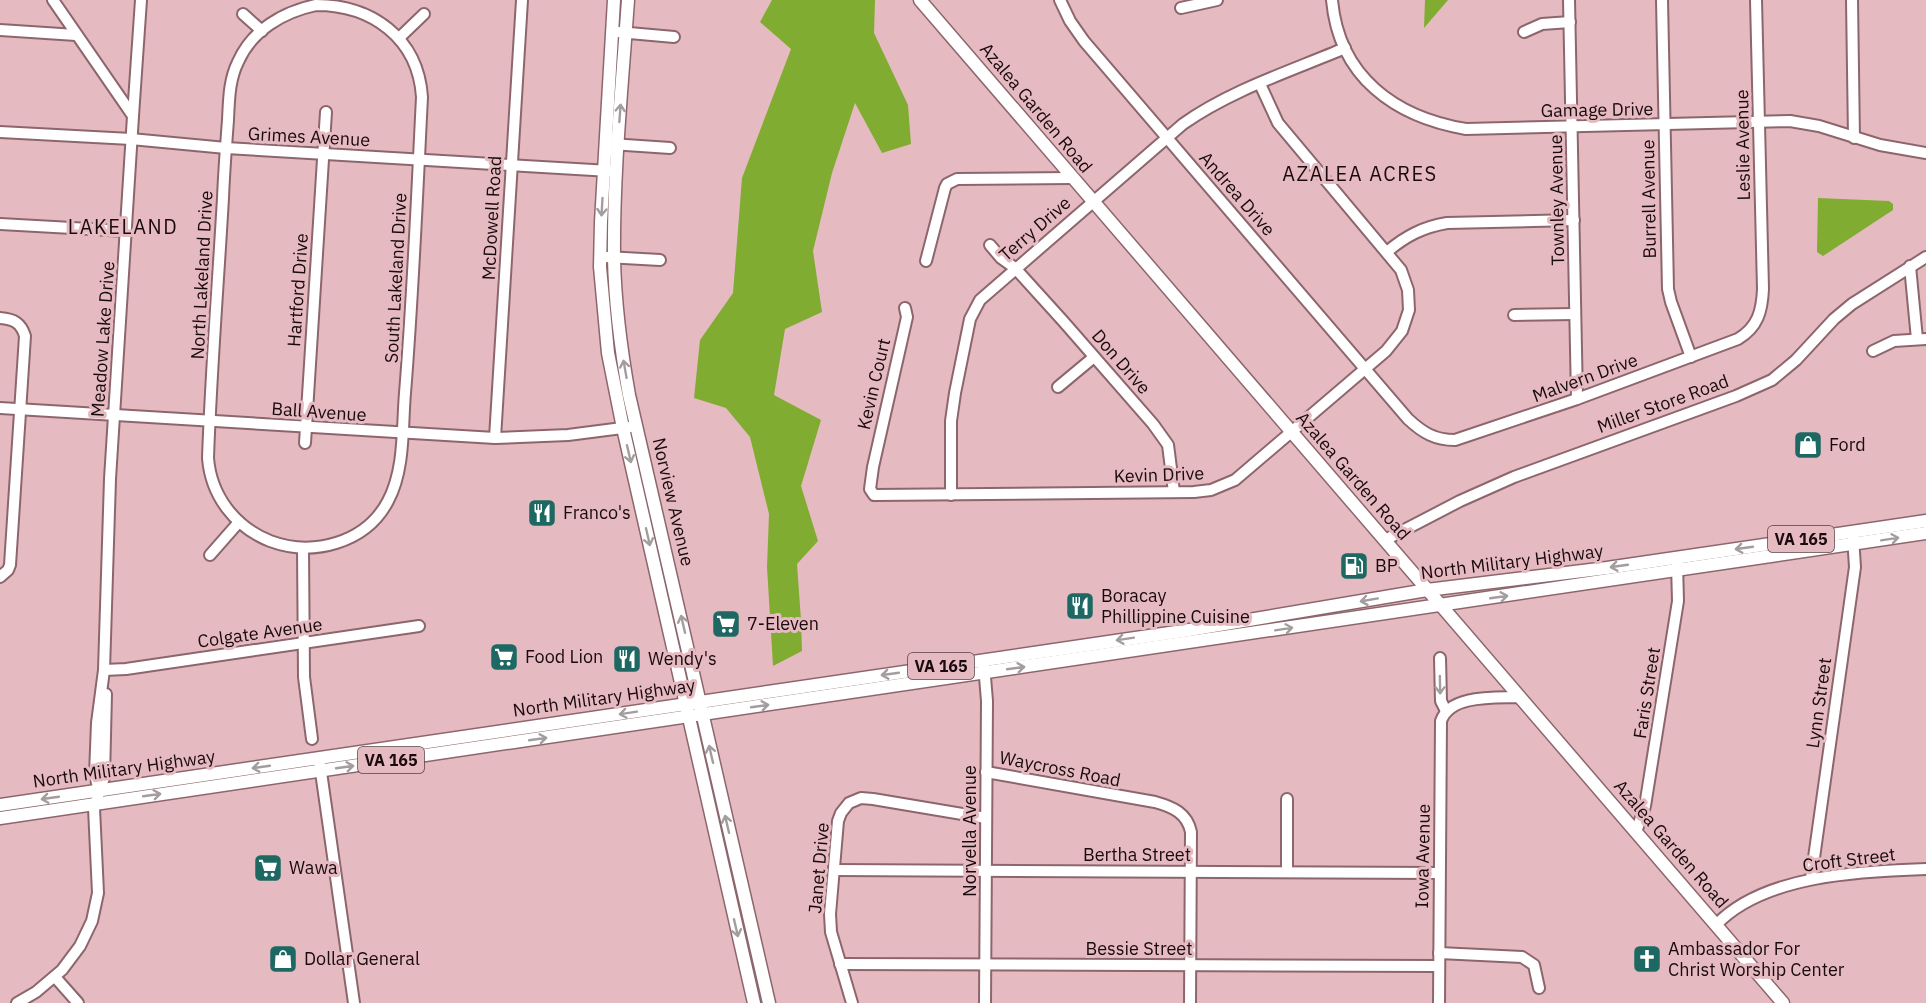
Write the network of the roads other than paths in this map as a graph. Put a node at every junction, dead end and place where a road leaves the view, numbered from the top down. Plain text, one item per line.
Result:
1 (53, 0) edge
2 (141, 0) edge
3 (522, 0) edge
4 (614, 0) edge
5 (627, 0) edge
6 (920, 0) edge
7 (1060, 0) edge
8 (1217, 0) edge
9 (1332, 0) edge
10 (1569, 0) edge
11 (1662, 0) edge
12 (1756, 0) edge
13 (1852, 0) edge
14 (1202, 2) edge
15 (308, 7) joint
16 (1181, 8) dead end
17 (243, 14) dead end
18 (424, 14) dead end
19 (1570, 22) junction
20 (0, 30) edge
21 (262, 31) junction
22 (612, 32) junction
23 (1524, 32) dead end
24 (626, 33) junction
25 (76, 34) junction
26 (674, 37) dead end
27 (399, 38) junction
28 (1345, 48) junction
29 (1260, 84) junction
30 (326, 112) dead end
31 (133, 116) junction
32 (1759, 122) junction
33 (1664, 125) junction
34 (1572, 127) junction
35 (0, 132) edge
36 (1167, 138) junction
37 (1854, 138) junction
38 (131, 140) junction
39 (605, 143) junction
40 (619, 144) junction
41 (226, 148) junction
42 (670, 148) dead end
43 (1926, 153) edge
44 (323, 154) junction
45 (419, 160) junction
46 (512, 166) junction
47 (603, 171) junction
48 (617, 172) junction
49 (1072, 178) junction
50 (1092, 202) junction
51 (1574, 220) junction
52 (0, 224) edge
53 (126, 231) junction
54 (990, 245) dead end
55 (1388, 251) junction
56 (1926, 256) edge
57 (600, 257) junction
58 (614, 258) junction
59 (660, 260) dead end
60 (926, 261) dead end
61 (1911, 266) junction
62 (1015, 268) junction
63 (1763, 290) joint
64 (905, 308) dead end
65 (1575, 314) junction
66 (1514, 315) dead end
67 (0, 318) edge
68 (1922, 339) edge
69 (1872, 351) dead end
70 (1094, 357) junction
71 (1691, 357) junction
72 (1365, 369) junction
73 (1058, 387) dead end
74 (1577, 399) junction
75 (1396, 404) joint
76 (0, 408) edge
77 (21, 410) junction
78 (115, 415) junction
79 (209, 421) junction
80 (636, 426) junction
81 (306, 427) junction
82 (623, 428) junction
83 (402, 433) junction
84 (1291, 433) junction
85 (495, 438) junction
86 (304, 442) dead end
87 (873, 467) joint
88 (1174, 492) junction
89 (951, 495) junction
90 (1926, 521) edge
91 (239, 522) junction
92 (1926, 533) edge
93 (1853, 538) junction
94 (1385, 540) junction
95 (303, 549) junction
96 (210, 555) dead end
97 (1677, 564) junction
98 (0, 577) edge
99 (1427, 590) junction
100 (1441, 605) junction
101 (419, 626) dead end
102 (303, 642) junction
103 (1440, 658) dead end
104 (984, 667) junction
105 (104, 670) junction
106 (1519, 697) junction
107 (701, 708) junction
108 (687, 710) junction
109 (1446, 711) junction
110 (312, 739) dead end
111 (320, 764) junction
112 (986, 772) junction
113 (99, 791) junction
114 (1287, 799) dead end
115 (94, 804) junction
116 (0, 805) edge
117 (0, 818) edge
118 (986, 818) junction
119 (1636, 832) junction
120 (1926, 869) edge
121 (834, 870) junction
122 (986, 870) junction
123 (1190, 872) junction
124 (1287, 872) junction
125 (1439, 873) junction
126 (1811, 879) junction
127 (1716, 925) junction
128 (1439, 953) junction
129 (840, 964) junction
130 (986, 965) junction
131 (1190, 965) junction
132 (1438, 966) junction
133 (55, 978) junction
134 (1539, 988) dead end
135 (16, 1003) edge
136 (78, 1003) edge
137 (354, 1003) edge
138 (754, 1003) edge
139 (769, 1003) edge
140 (852, 1003) edge
141 (986, 1003) edge
142 (1190, 1003) edge
143 (1438, 1003) edge
144 (1784, 1003) edge

1 - 25 street
2 - 31 street, Meadow Lake Drive
3 - 46 street, McDowell Road
4 - 22 main road, Norview Avenue
5 - 24 main road, Norview Avenue
6 - 49 main road, Azalea Garden Road
7 - 36 street, Andrea Drive
8 - 14 street
9 - 28 street, Gamage Drive
10 - 19 street, Townley Avenue
11 - 33 street, Burrell Avenue
12 - 32 street, Leslie Avenue
13 - 37 street
14 - 16 street
15 - 21 street, North Lakeland Drive
15 - 27 street, South Lakeland Drive
17 - 21 street
18 - 27 street
19 - 23 street
19 - 34 street, Townley Avenue
20 - 25 street
21 - 41 street, North Lakeland Drive
22 - 24 street
22 - 39 main road, Norview Avenue
24 - 26 street
40 -> 24 main road, Norview Avenue
25 - 31 street
27 - 45 street, South Lakeland Drive
28 - 29 street, Terry Drive
28 - 34 street, Gamage Drive
29 - 36 street, Terry Drive
29 - 55 street
30 - 44 street, Hartford Drive
31 - 38 street, Meadow Lake Drive
32 - 33 street, Gamage Drive
32 - 37 street, Gamage Drive
32 - 63 street, Leslie Avenue
33 - 34 street, Gamage Drive
33 - 71 street, Burrell Avenue
34 - 51 street, Townley Avenue
35 - 38 street, Grimes Avenue
36 - 50 street, Terry Drive
36 - 72 street, Andrea Drive
37 - 43 street, Gamage Drive
38 - 41 street, Grimes Avenue
38 - 53 street, Meadow Lake Drive
39 - 40 street
39 - 47 main road, Norview Avenue
40 - 42 street
40 - 48 main road, Norview Avenue
41 - 44 street, Grimes Avenue
41 - 79 street, North Lakeland Drive
44 - 45 street, Grimes Avenue
44 - 81 street, Hartford Drive
45 - 46 street, Grimes Avenue
45 - 83 street, South Lakeland Drive
46 - 47 street, Grimes Avenue
46 - 85 street, McDowell Road
47 - 48 street, Grimes Avenue
47 -> 57 main road, Norview Avenue
48 - 58 main road, Norview Avenue
49 - 50 main road, Azalea Garden Road
49 - 60 street
50 - 62 street, Terry Drive
50 - 84 main road, Azalea Garden Road
51 - 55 street
51 - 65 street, Townley Avenue
52 - 53 street
53 - 78 street, Meadow Lake Drive
54 - 62 street, Don Drive
55 - 72 street, Kevin Drive
56 - 61 street, Miller Store Road
57 - 58 street
57 - 82 main road, Norview Avenue
58 - 59 street
80 -> 58 main road, Norview Avenue
61 - 68 street
61 - 94 street, Miller Store Road
62 - 70 street, Don Drive
62 - 89 street, Terry Drive
63 - 71 street, Malvern Drive
64 - 87 street, Kevin Court
65 - 66 street
65 - 74 street, Townley Avenue
67 - 77 street
68 - 69 street
70 - 73 street
70 - 88 street, Don Drive
71 - 74 street, Malvern Drive
72 - 75 street, Andrea Drive
72 - 84 street, Kevin Drive
74 - 75 street, Malvern Drive
76 - 77 street, Ball Avenue
77 - 78 street, Ball Avenue
77 - 98 street
78 - 79 street, Ball Avenue
78 - 105 street, Meadow Lake Drive
79 - 81 street, Ball Avenue
79 - 91 street, North Lakeland Drive
80 - 82 street, Ball Avenue
107 -> 80 main road, Norview Avenue
81 - 83 street, Ball Avenue
81 - 86 street, Hartford Drive
82 - 85 street, Ball Avenue
82 -> 108 main road, Norview Avenue
83 - 85 street, Ball Avenue
83 - 95 street, South Lakeland Drive
84 - 88 street, Kevin Drive
84 - 94 main road, Azalea Garden Road
87 - 89 street, Kevin Drive
88 - 89 street, Kevin Drive
90 - 93 main road, North Military Highway / VA 165
91 - 95 street, North Lakeland Drive
91 - 96 street
93 -> 92 main road, North Military Highway / VA 165
93 - 97 main road, North Military Highway / VA 165
93 - 126 street, Lynn Street
94 - 99 main road, Azalea Garden Road
95 - 102 street
97 -> 99 main road, North Military Highway / VA 165
100 -> 97 main road, North Military Highway / VA 165
97 - 119 street, Faris Street
99 - 100 main road, Azalea Garden Road
99 -> 104 main road, North Military Highway / VA 165
104 -> 100 main road, North Military Highway / VA 165
100 - 106 main road, Azalea Garden Road
101 - 102 street, Colgate Avenue
102 - 105 street, Colgate Avenue
102 - 110 street
103 -> 109 street, Iowa Avenue
104 - 107 main road, North Military Highway / VA 165
104 - 112 street, Norvella Avenue
105 - 113 street, Meadow Lake Drive
106 - 109 street
106 - 119 main road, Azalea Garden Road
107 - 108 main road, North Military Highway / VA 165
139 -> 107 main road, Norview Avenue
108 - 111 main road, North Military Highway / VA 165
108 -> 138 main road, Norview Avenue
109 - 125 street, Iowa Avenue
111 -> 113 main road, North Military Highway / VA 165
115 -> 111 main road, North Military Highway / VA 165
111 - 137 street
112 - 118 street, Norvella Avenue
112 - 123 street, Waycross Road
113 - 115 street
113 -> 116 main road, North Military Highway / VA 165
114 - 124 street
115 - 117 main road, North Military Highway / VA 165
115 - 133 street
118 - 121 street, Janet Drive
118 - 122 street, Norvella Avenue
119 - 127 main road, Azalea Garden Road
120 - 126 street, Croft Street
121 - 122 street, Bertha Street
121 - 129 street, Janet Drive
122 - 123 street, Bertha Street
122 - 130 street, Norvella Avenue
123 - 124 street, Bertha Street
123 - 131 street
124 - 125 street, Bertha Street
125 - 128 street, Iowa Avenue
126 - 127 street, Croft Street
127 - 144 main road, Azalea Garden Road
128 - 132 street, Iowa Avenue
128 - 134 street
129 - 130 street, Bessie Street
129 - 140 street, Janet Drive
130 - 131 street, Bessie Street
130 - 141 street, Norvella Avenue
131 - 132 street, Bessie Street
131 - 142 street
132 - 143 street, Iowa Avenue
133 - 135 street
133 - 136 street

